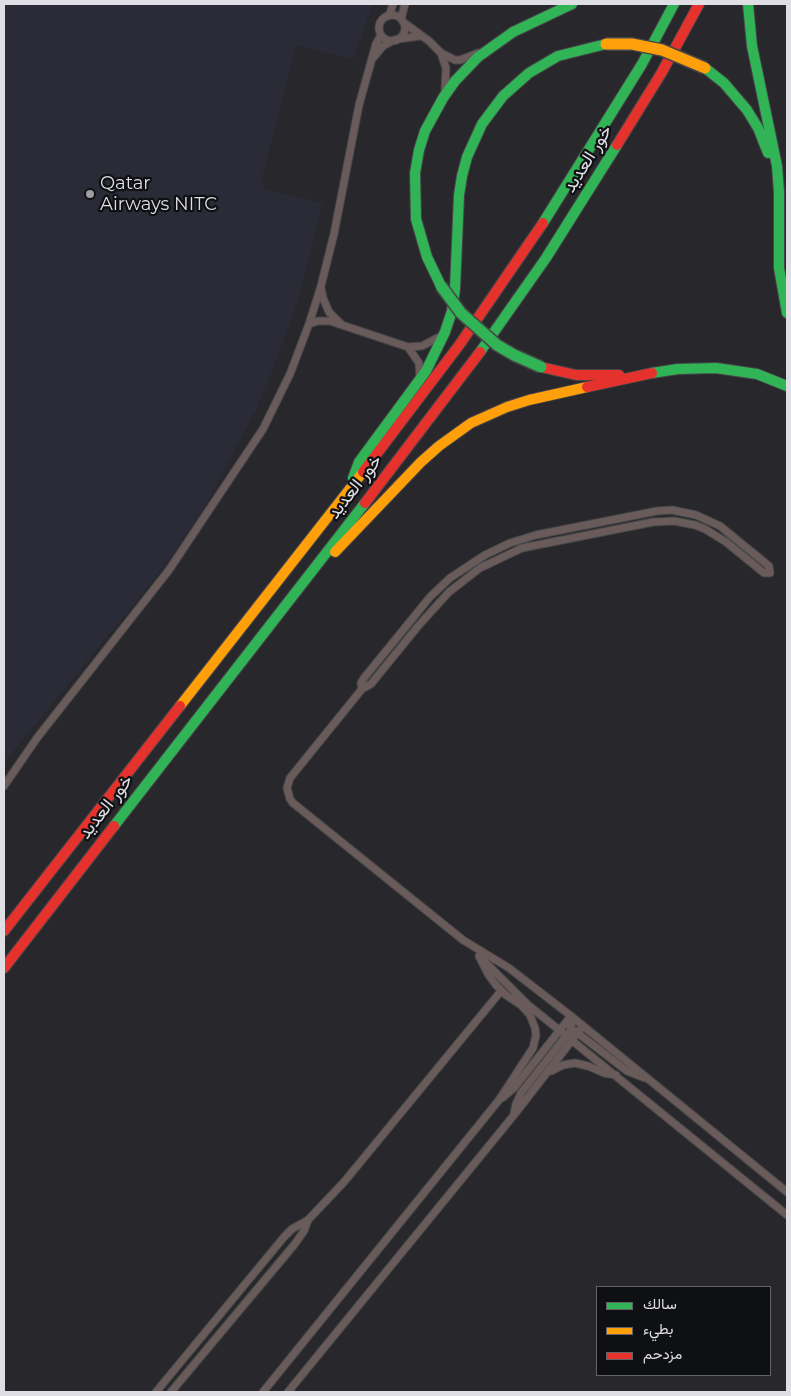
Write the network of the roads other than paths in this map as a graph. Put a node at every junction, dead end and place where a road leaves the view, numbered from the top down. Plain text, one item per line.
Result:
1 (393, 4) edge
2 (405, 4) edge
3 (572, 4) edge
4 (674, 4) edge
5 (699, 4) edge
6 (748, 4) edge
7 (390, 16) junction
8 (402, 21) junction
9 (381, 35) junction
10 (420, 36) junction
11 (396, 40) junction
12 (488, 48) junction
13 (441, 53) junction
14 (372, 59) junction
15 (443, 98) junction
16 (779, 192) junction
17 (321, 286) junction
18 (787, 313) edge
19 (309, 324) junction
20 (343, 326) junction
21 (445, 332) junction
22 (408, 347) junction
23 (652, 373) junction
24 (420, 378) junction
25 (787, 386) edge
26 (350, 489) junction
27 (305, 579) junction
28 (362, 689) junction
29 (4, 786) edge
30 (4, 931) edge
31 (463, 940) junction
32 (479, 956) junction
33 (4, 968) edge
34 (500, 990) junction
35 (572, 1016) junction
36 (583, 1026) junction
37 (560, 1030) junction
38 (578, 1033) junction
39 (570, 1034) junction
40 (547, 1074) junction
41 (617, 1075) junction
42 (647, 1078) junction
43 (498, 1100) junction
44 (514, 1114) junction
45 (787, 1192) edge
46 (787, 1214) edge
47 (308, 1220) junction
48 (156, 1392) edge
49 (171, 1392) edge
50 (263, 1392) edge
51 (288, 1392) edge

1 - 7 street
2 - 8 street
3 - 12 main road
4 - 26 main road, خور العديد
5 - 27 main road, خور العديد
6 - 16 main road
7 - 8 street
7 - 9 street
8 - 10 street
8 - 11 street
9 - 11 street
9 - 14 street
10 - 11 street
10 - 13 street
11 - 14 street
12 - 13 street
12 - 15 main road
13 - 15 street
14 - 17 street
15 - 23 main road, bridge
16 - 18 main road
16 - 21 main road, bridge
17 - 19 street
17 - 20 street
19 - 20 street
19 - 29 street
20 - 22 street
21 - 22 street
21 - 24 main road
22 - 24 street
23 - 25 main road
23 - 27 main road
24 - 26 main road
26 - 30 main road, خور العديد
27 - 33 main road, خور العديد
28 - 28 street
28 - 31 street
31 - 32 street
31 - 35 street
32 - 34 street
32 - 37 street
34 - 43 street
34 - 47 street
35 - 36 street
35 - 37 street
35 - 39 street
36 - 38 street
36 - 42 street
37 - 39 street
37 - 43 street
38 - 39 street
38 - 42 street
39 - 40 street
39 - 41 street
39 - 44 street
40 - 41 street
40 - 44 street
41 - 46 street
42 - 45 street
43 - 50 street
44 - 51 street
47 - 48 street
47 - 49 street

